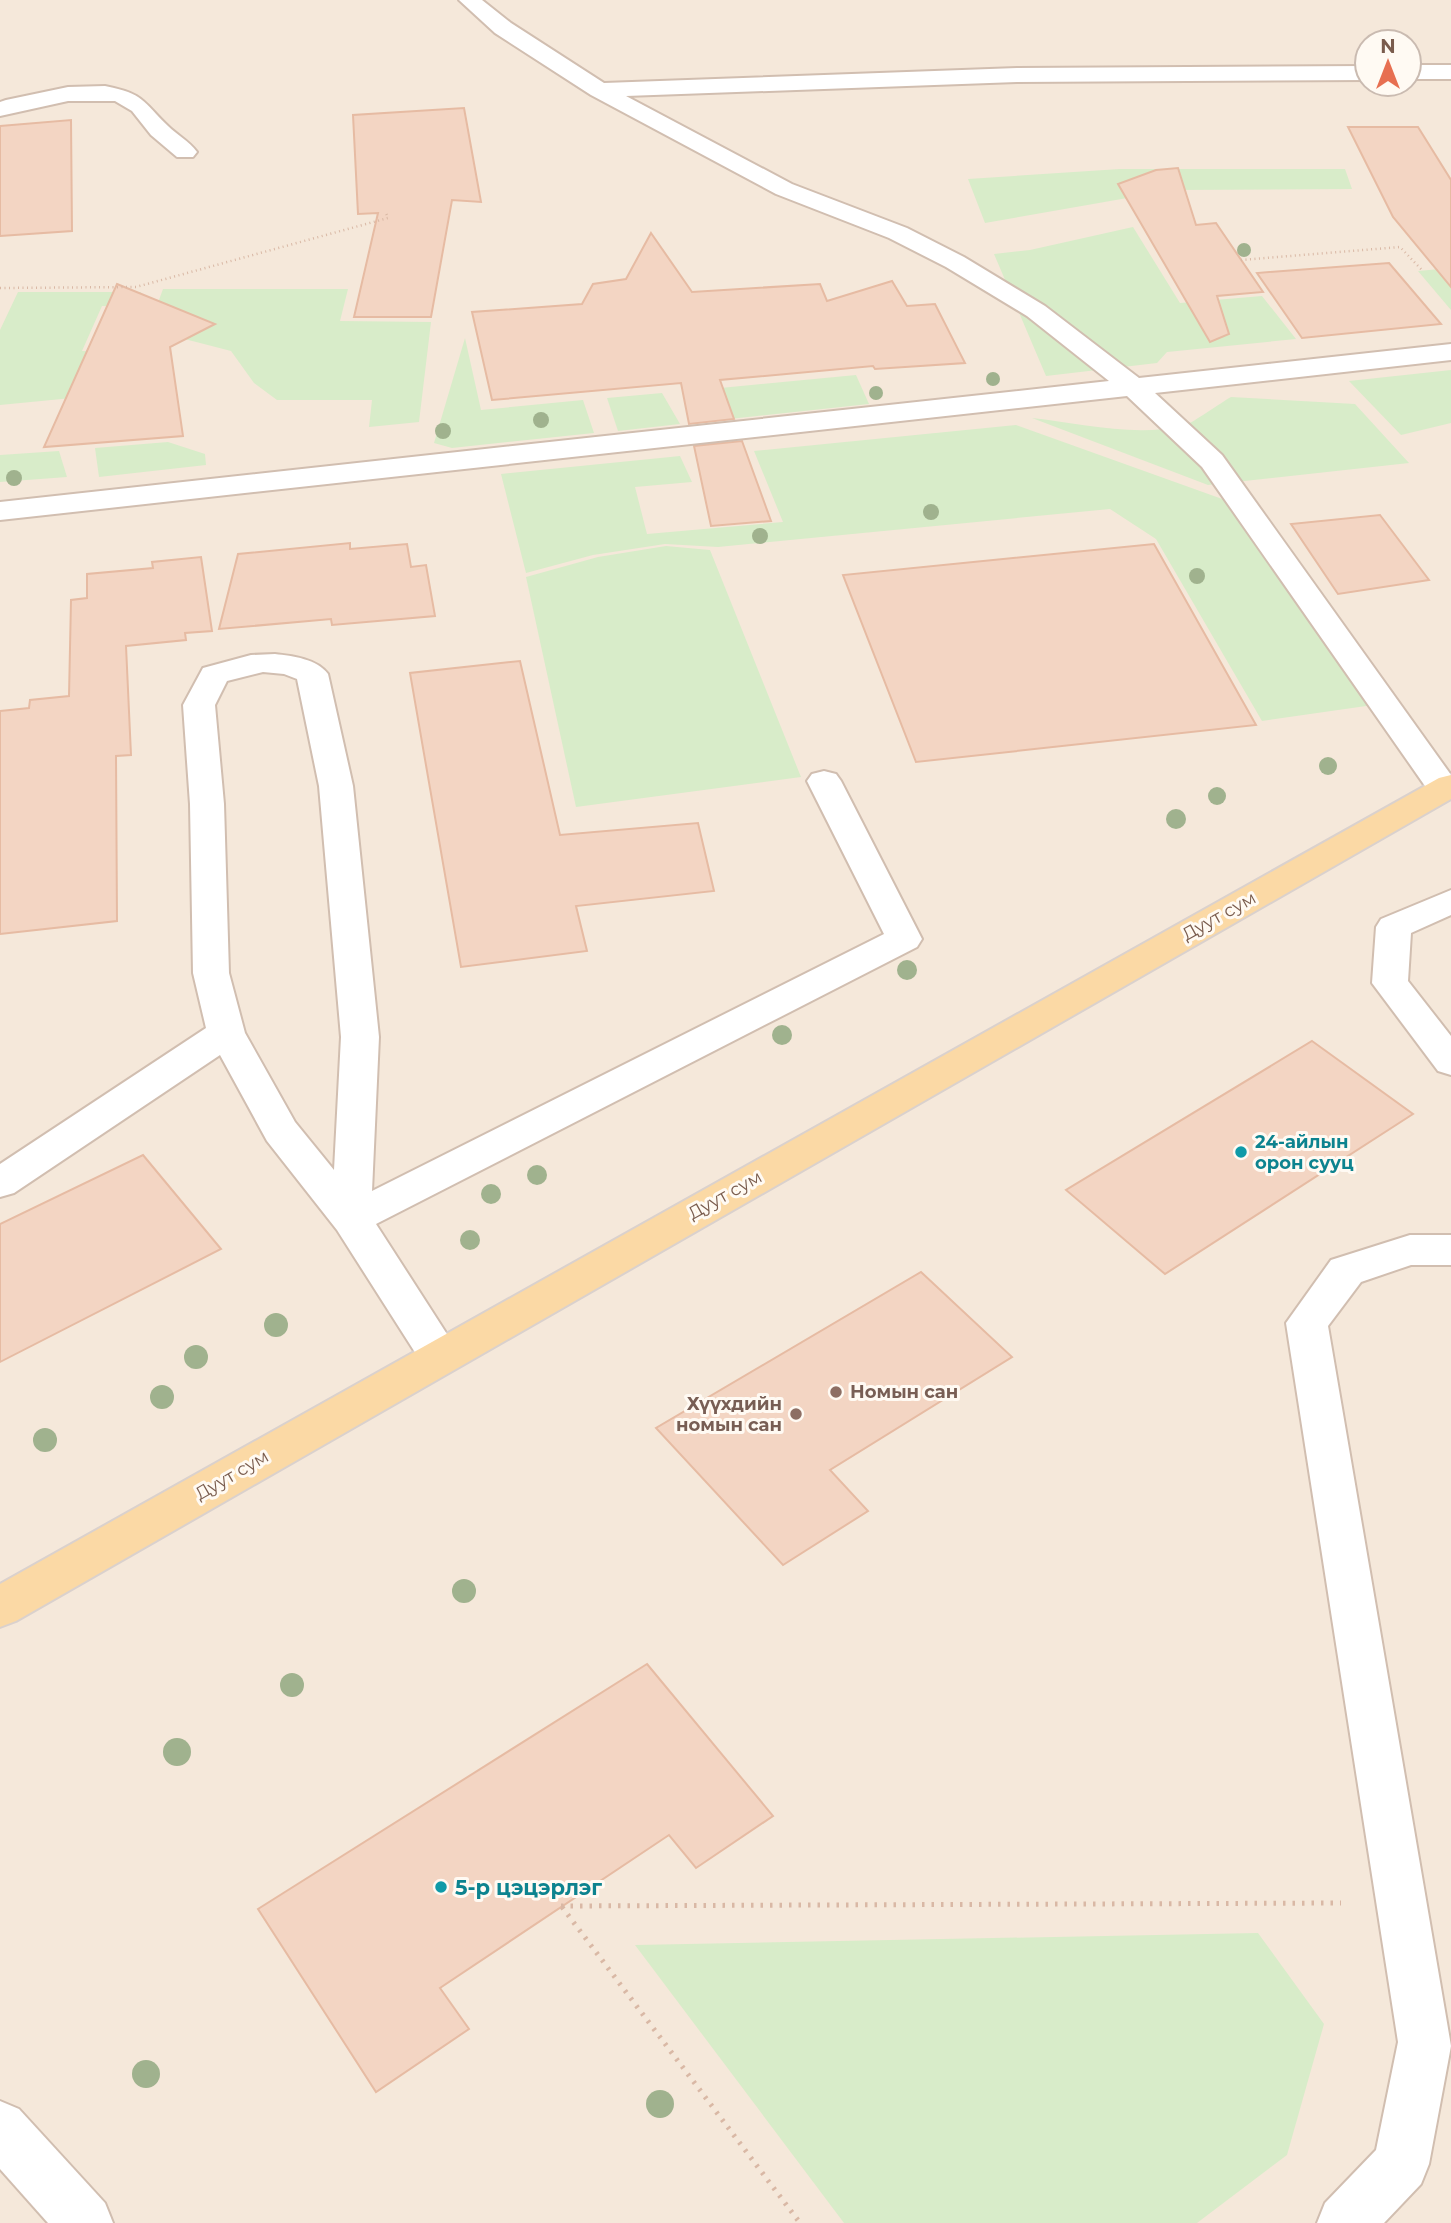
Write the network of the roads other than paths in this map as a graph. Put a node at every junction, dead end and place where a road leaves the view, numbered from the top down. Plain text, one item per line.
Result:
1 (469, 0) edge
2 (1423, 72) edge
3 (1451, 72) edge
4 (1353, 73) edge
5 (599, 90) junction
6 (0, 109) edge
7 (185, 152) dead end
8 (1451, 352) edge
9 (1133, 387) junction
10 (0, 511) edge
11 (824, 781) dead end
12 (1443, 795) edge
13 (1451, 901) edge
14 (226, 1033) junction
15 (1451, 1062) edge
16 (0, 1183) edge
17 (351, 1219) junction
18 (1451, 1250) edge
19 (440, 1356) junction
20 (0, 1607) edge
21 (0, 2128) edge
22 (85, 2223) edge
23 (1345, 2223) edge

1 - 5 street
2 - 3 street
4 - 5 street
5 - 9 street
6 - 7 street
8 - 9 street
9 - 10 street
9 - 12 street
11 - 17 street
12 - 19 main road, Дуут сум
13 - 15 street
14 - 16 street
14 - 17 street
14 - 17 street
17 - 19 street
18 - 23 street
19 - 20 main road, Дуут сум
21 - 22 street

